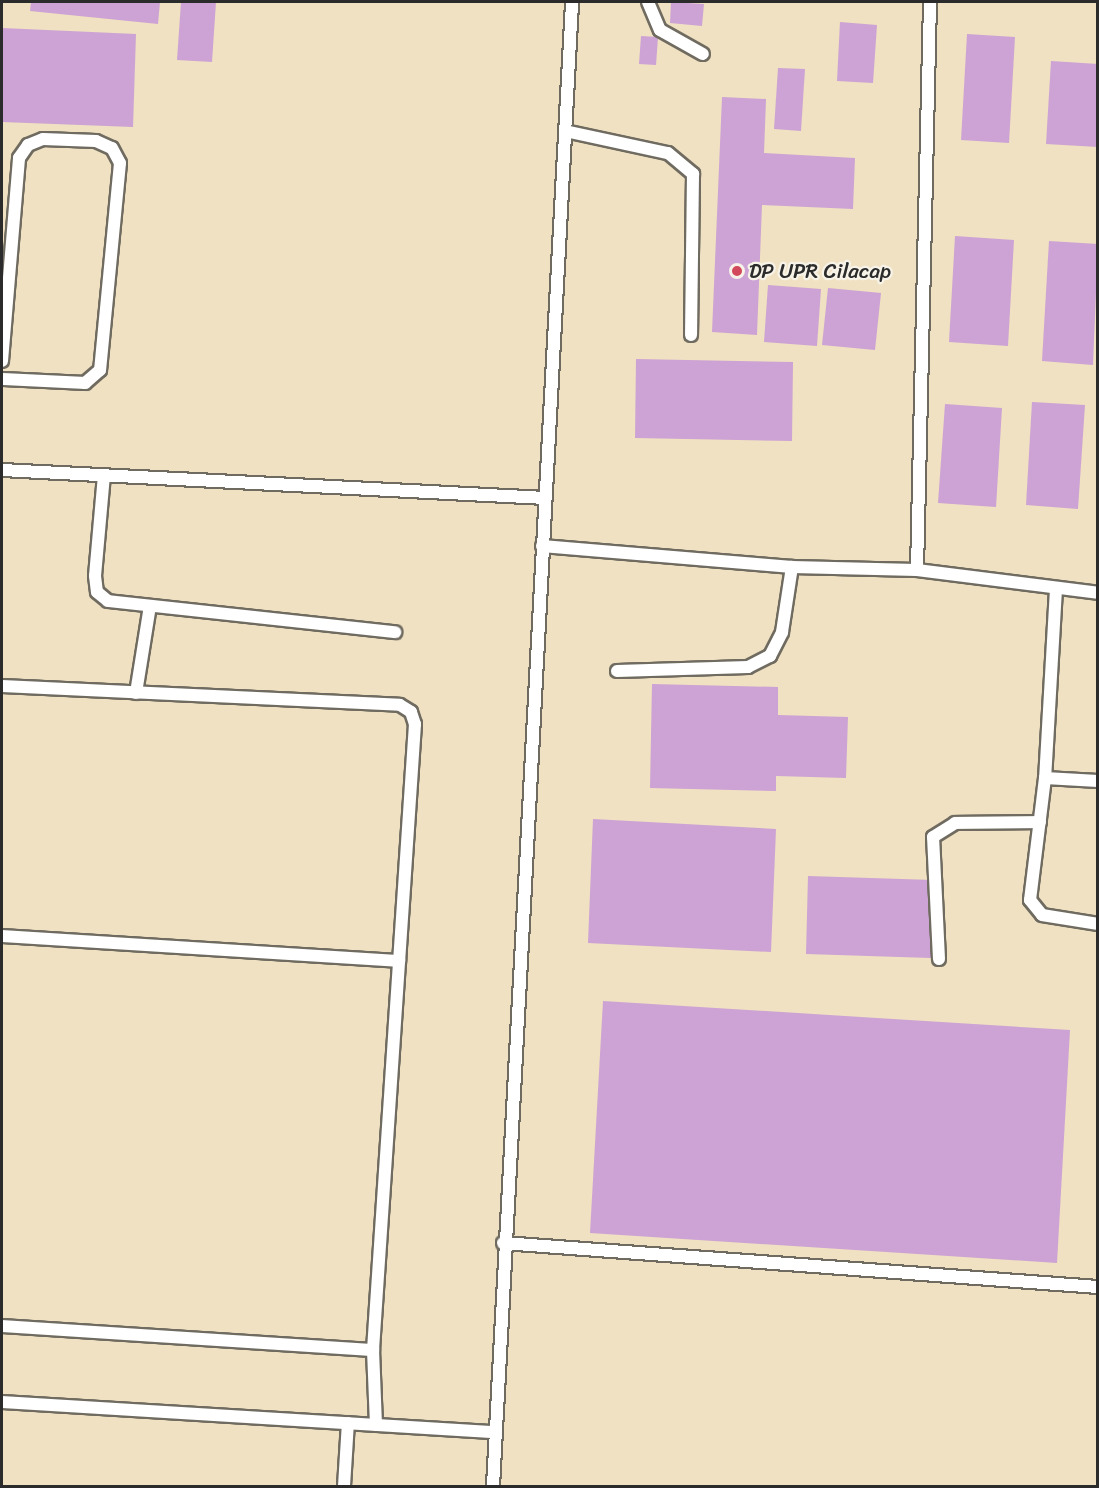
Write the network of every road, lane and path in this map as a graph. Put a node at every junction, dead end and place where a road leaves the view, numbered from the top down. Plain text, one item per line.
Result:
1 (572, 2) edge
2 (648, 2) edge
3 (930, 2) edge
4 (703, 54) dead end
5 (565, 131) junction
6 (6, 230) edge
7 (691, 335) dead end
8 (2, 361) edge
9 (2, 380) edge
10 (2, 470) edge
11 (104, 475) junction
12 (545, 498) junction
13 (542, 546) junction
14 (792, 567) junction
15 (917, 570) junction
16 (1056, 589) junction
17 (1098, 593) edge
18 (150, 606) junction
19 (395, 632) dead end
20 (617, 671) dead end
21 (2, 686) edge
22 (136, 693) junction
23 (1045, 778) junction
24 (1098, 781) edge
25 (1040, 822) junction
26 (1098, 924) edge
27 (2, 936) edge
28 (939, 959) dead end
29 (399, 961) junction
30 (503, 1243) junction
31 (1098, 1287) edge
32 (2, 1326) edge
33 (373, 1350) junction
34 (2, 1402) edge
35 (348, 1423) junction
36 (376, 1425) junction
37 (493, 1432) junction
38 (344, 1486) edge
39 (493, 1486) edge

1 - 5 lane
2 - 4 lane
3 - 15 lane
5 - 7 lane
5 - 12 lane
6 - 8 lane
6 - 9 lane
10 - 11 lane
11 - 12 lane
11 - 18 lane
12 - 13 lane
13 - 14 lane
13 - 30 lane
14 - 15 lane
14 - 20 lane
15 - 16 lane
16 - 17 lane
16 - 23 lane
18 - 19 lane
18 - 22 lane
21 - 22 lane
22 - 29 lane
23 - 24 lane
23 - 25 lane
25 - 26 lane
25 - 28 lane
27 - 29 lane
29 - 33 lane
30 - 31 lane
30 - 37 lane
32 - 33 lane
33 - 36 lane
34 - 35 lane
35 - 36 lane
35 - 38 lane
36 - 37 lane
37 - 39 lane

